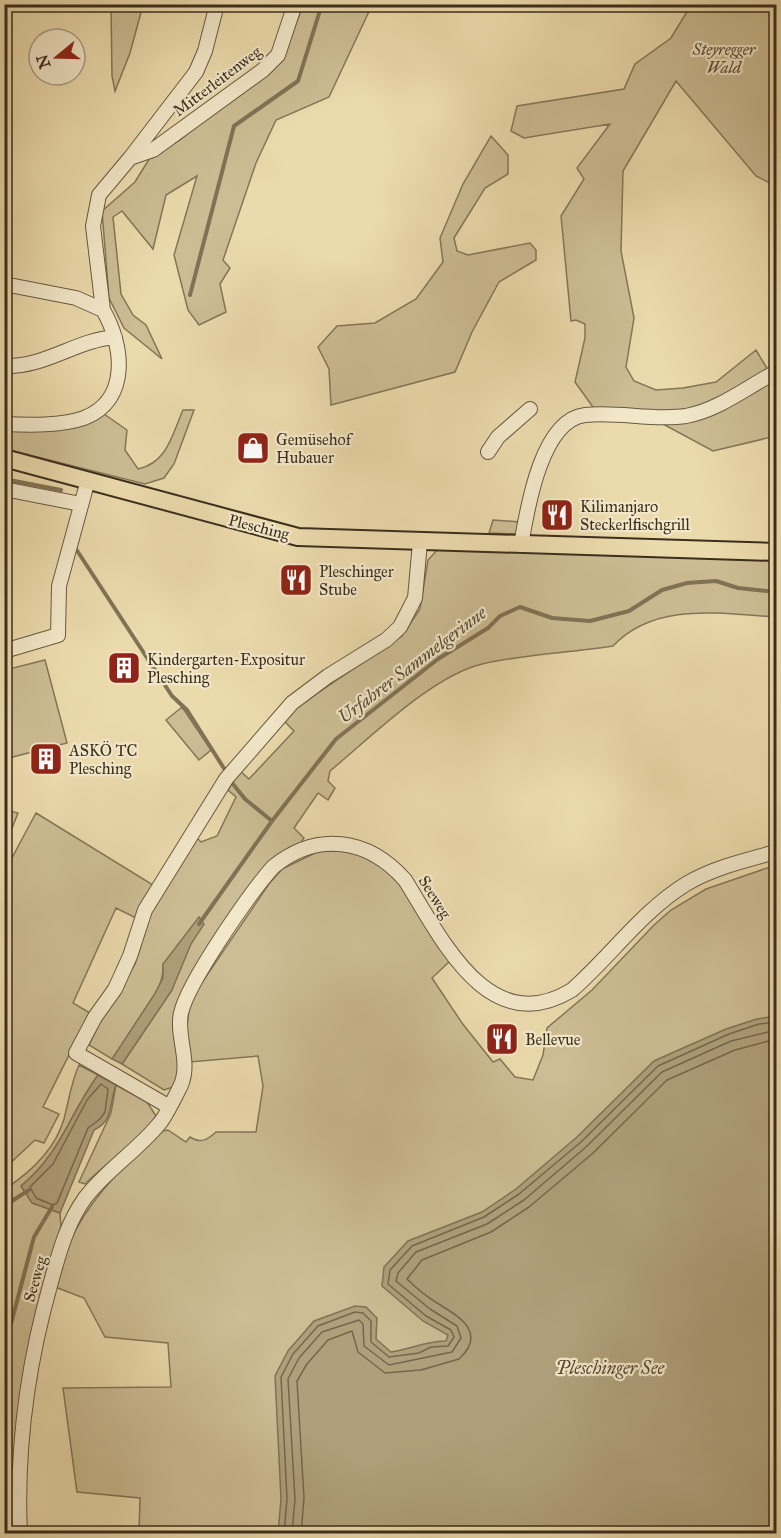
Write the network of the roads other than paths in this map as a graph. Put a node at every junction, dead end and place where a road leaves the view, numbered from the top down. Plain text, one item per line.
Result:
1 (217, 4) edge
2 (295, 4) edge
3 (130, 158) junction
4 (4, 284) edge
5 (21, 288) junction
6 (4, 295) edge
7 (103, 310) junction
8 (115, 337) junction
9 (4, 366) edge
10 (777, 372) edge
11 (530, 409) dead end
12 (4, 424) edge
13 (488, 452) dead end
14 (4, 458) edge
15 (88, 480) junction
16 (4, 489) edge
17 (81, 504) junction
18 (420, 542) junction
19 (521, 545) junction
20 (777, 552) edge
21 (4, 651) edge
22 (777, 852) edge
23 (168, 1106) junction
24 (20, 1533) edge

1 - 3 street, Mitterleitenweg
2 - 3 street, Mitterleitenweg
3 - 7 street, Mitterleitenweg
4 - 5 street
5 - 6 street
5 - 7 street
7 - 8 street, Mitterleitenweg
8 - 9 street
8 - 12 street, Mitterleitenweg
10 - 19 street
11 - 13 street
14 - 15 main road, Plesching
15 - 17 street
15 - 18 main road, Plesching
16 - 17 street
17 - 21 street
18 - 19 main road, Plesching
18 - 23 street
19 - 20 main road, Plesching
22 - 23 street, Seeweg
23 - 24 street, Seeweg

